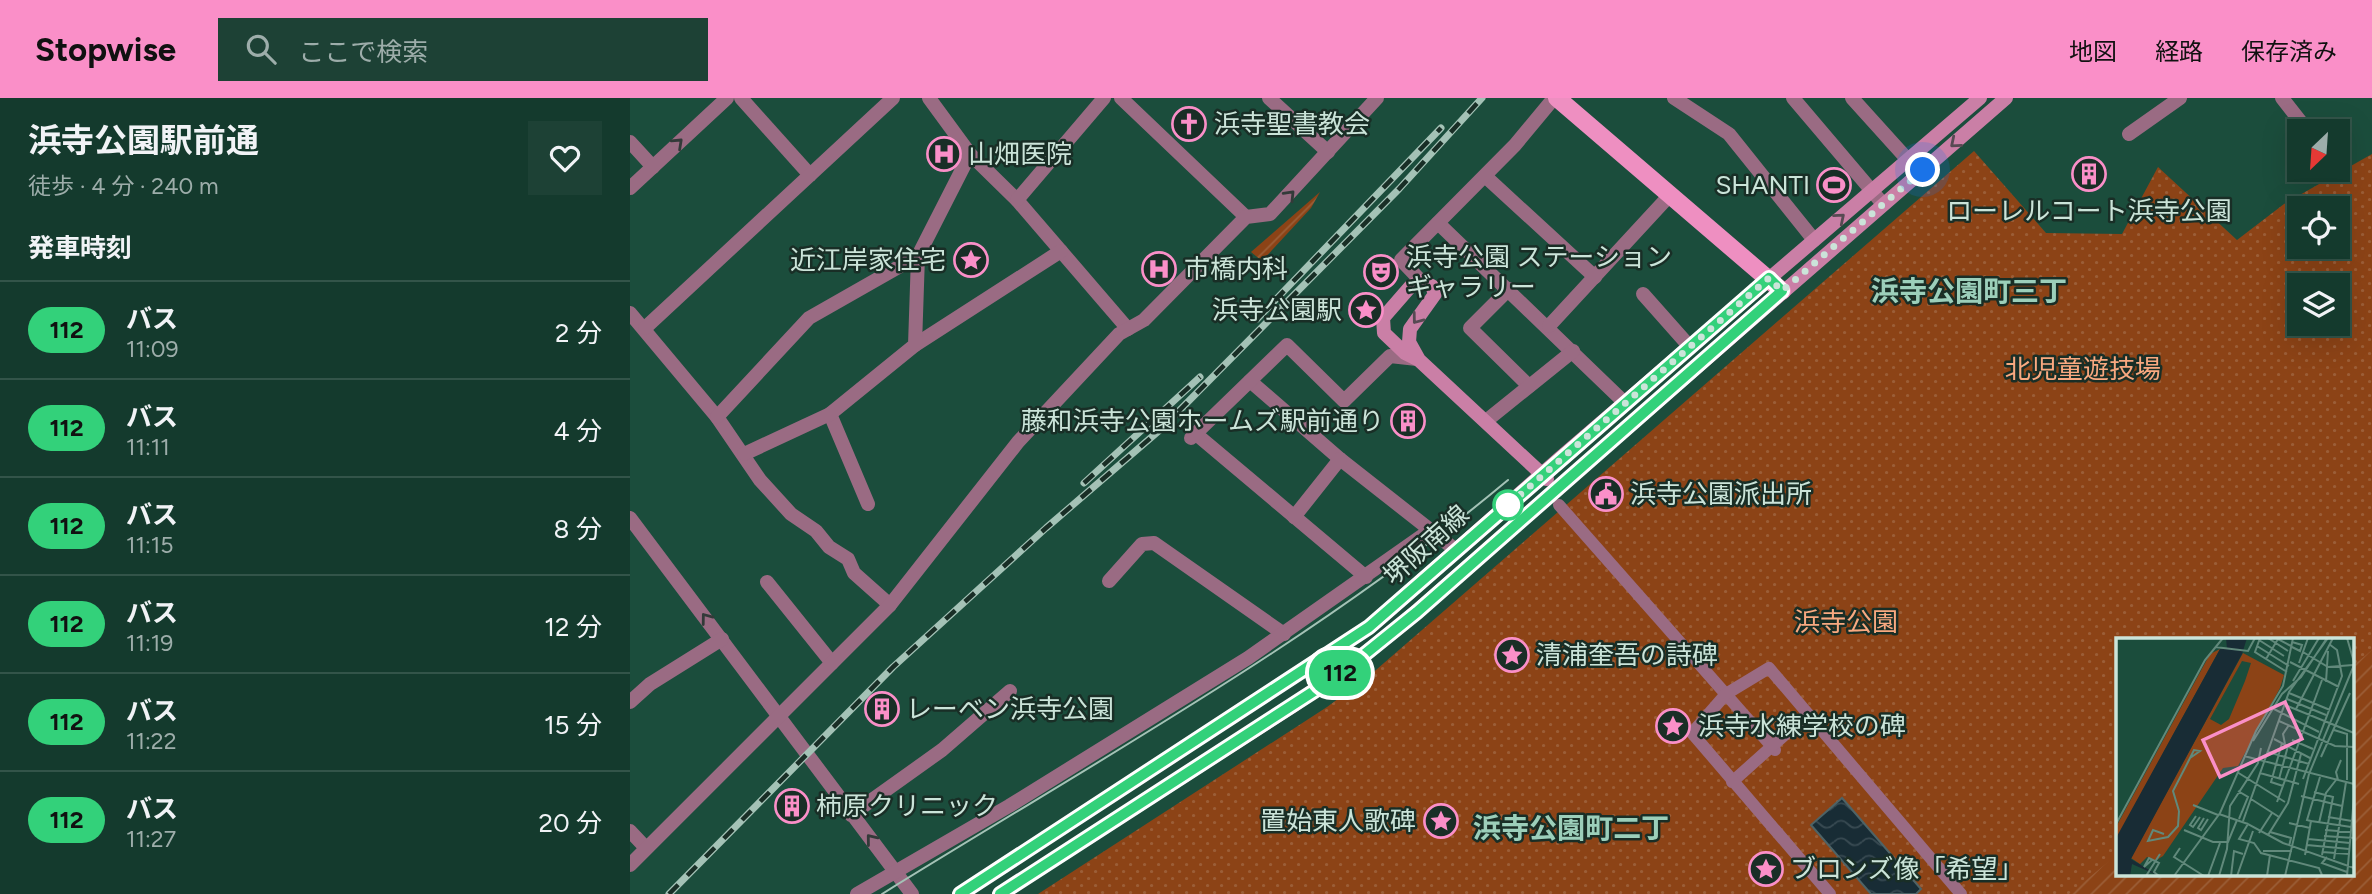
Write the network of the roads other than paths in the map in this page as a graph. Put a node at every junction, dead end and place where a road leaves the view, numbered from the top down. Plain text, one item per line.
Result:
1 (727, 98) edge
2 (741, 98) edge
3 (894, 98) edge
4 (1104, 98) edge
5 (1121, 98) edge
6 (1269, 98) edge
7 (1377, 98) edge
8 (1556, 98) edge
9 (1674, 98) edge
10 (1793, 98) edge
11 (1852, 98) edge
12 (1980, 98) edge
13 (2006, 98) edge
14 (2180, 98) edge
15 (2282, 98) edge
16 (934, 100) edge
17 (2299, 119) edge
18 (2129, 134) dead end
19 (630, 142) edge
20 (1328, 152) junction
21 (970, 154) junction
22 (1908, 160) junction
23 (653, 167) junction
24 (810, 175) junction
25 (1485, 176) junction
26 (630, 188) edge
27 (1872, 191) junction
28 (1670, 195) junction
29 (1017, 200) junction
30 (1883, 204) junction
31 (1246, 217) junction
32 (1438, 223) junction
33 (1814, 240) junction
34 (1061, 251) junction
35 (918, 257) junction
36 (1595, 277) junction
37 (1421, 281) junction
38 (1775, 285) junction
39 (1509, 289) junction
40 (1643, 294) dead end
41 (630, 313) edge
42 (1549, 326) junction
43 (645, 328) junction
44 (1128, 329) junction
45 (915, 345) junction
46 (1690, 347) junction
47 (1573, 351) junction
48 (1419, 359) junction
49 (1250, 381) junction
50 (1529, 386) junction
51 (1626, 404) junction
52 (830, 414) junction
53 (717, 417) junction
54 (1486, 421) junction
55 (744, 454) junction
56 (1340, 459) junction
57 (1542, 474) junction
58 (1556, 489) junction
59 (868, 505) dead end
60 (1559, 505) dead end
61 (1294, 517) junction
62 (630, 518) edge
63 (1429, 531) junction
64 (1457, 551) junction
65 (1366, 577) junction
66 (1109, 581) dead end
67 (767, 582) dead end
68 (890, 605) junction
69 (1284, 634) junction
70 (722, 639) junction
71 (832, 663) junction
72 (1010, 691) dead end
73 (1726, 694) junction
74 (630, 702) edge
75 (780, 714) junction
76 (1808, 714) junction
77 (1774, 748) junction
78 (1732, 782) junction
79 (851, 815) junction
80 (630, 831) edge
81 (646, 848) junction
82 (630, 865) edge
83 (897, 872) junction
84 (857, 894) edge
85 (912, 894) edge
86 (960, 894) edge
87 (1000, 894) edge
88 (1830, 894) edge
89 (1961, 894) edge

23 -> 1 street
2 - 24 street
3 - 24 street
4 - 29 street
5 - 31 street
6 - 20 street
7 - 20 street
8 - 25 street
8 - 28 main road
9 - 33 street
10 - 27 street
11 - 22 street
12 - 22 main road, 堺阪南線
13 -> 30 main road, 堺阪南線
14 - 18 street
15 - 17 street
16 - 21 street
19 - 23 street
31 -> 20 street
21 - 29 street
21 - 35 street
22 - 27 main road, 堺阪南線
23 - 26 street
24 - 43 street
25 - 32 street
25 - 36 street
27 - 30 street
33 -> 27 main road, 堺阪南線
28 - 36 street
28 - 38 main road
29 - 34 street
30 - 38 main road, 堺阪南線
31 - 44 street
32 - 37 street
32 - 39 street
33 - 38 main road, 堺阪南線
34 - 44 street
34 - 45 street
35 - 45 street
35 - 53 street
36 - 42 street
37 -> 48 main road
37 - 48 main road
38 - 46 main road, 堺阪南線
38 - 58 main road, 堺阪南線
39 - 42 street
39 - 50 street
40 - 46 street
41 - 43 street
42 - 47 street
43 - 53 street
44 - 68 street
45 - 52 street
46 - 51 main road, 堺阪南線
47 - 50 street
47 - 51 street
48 - 49 street
48 - 54 main road
49 - 56 street
49 - 61 street
50 - 54 street
51 - 57 main road, 堺阪南線
52 - 55 street
52 - 59 street
53 - 55 street
54 - 57 main road
55 - 68 street
56 - 61 street
56 - 63 street
57 - 58 main road
57 - 64 main road, 堺阪南線
58 - 87 main road, 堺阪南線
60 - 73 street
61 - 65 street
70 -> 62 street
63 - 64 street
63 - 65 street
64 - 86 main road, 堺阪南線
65 - 69 street
66 - 69 street
67 - 71 street
68 - 71 street
69 - 83 street
70 - 74 street
70 - 75 street
71 - 75 street
72 - 79 street
73 - 76 street
73 - 77 street
73 - 78 street
75 - 79 street
75 - 81 street
76 - 77 street
76 - 89 street
77 - 78 street
78 - 88 street
83 -> 79 street
80 - 81 street
81 - 82 street
83 - 84 street
83 - 85 street

